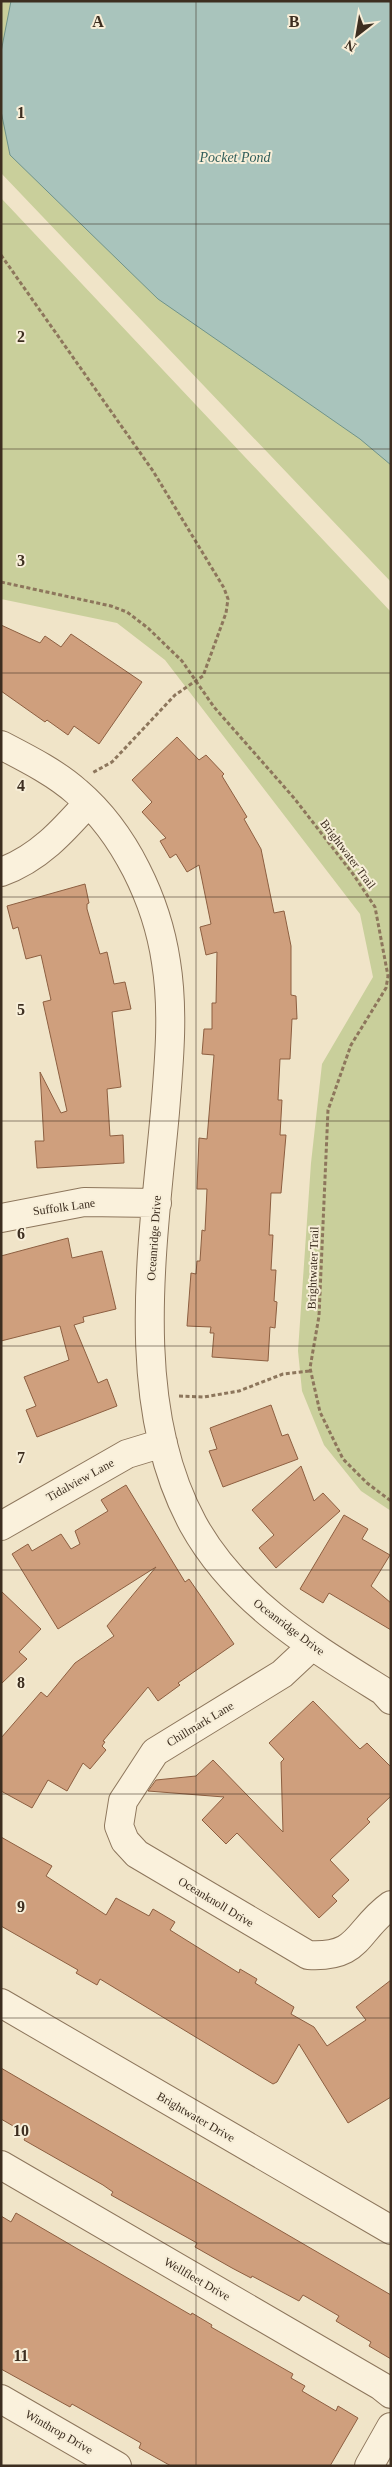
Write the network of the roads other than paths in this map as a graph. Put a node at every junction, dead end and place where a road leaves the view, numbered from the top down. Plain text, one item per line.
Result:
1 (1, 745) edge
2 (82, 796) junction
3 (1, 872) edge
4 (157, 1203) junction
5 (1, 1218) edge
6 (163, 1443) junction
7 (1, 1526) edge
8 (312, 1646) junction
9 (391, 1700) edge
10 (119, 1826) joint
11 (391, 1905) edge
12 (1, 2003) edge
13 (1, 2165) edge
14 (391, 2230) edge
15 (391, 2394) edge
16 (1, 2399) edge
17 (391, 2427) edge
18 (117, 2466) edge
19 (369, 2466) edge

1 - 2 street, Oceanridge Drive
2 - 3 street
2 - 4 street, Oceanridge Drive
4 - 5 street, Suffolk Lane
4 - 6 street, Oceanridge Drive
6 - 7 street, Tidalview Lane
6 - 8 street, Oceanridge Drive
8 - 9 street, Oceanridge Drive
8 - 10 street, Chillmark Lane
10 - 11 street, Oceanknoll Drive
12 - 14 street, Brightwater Drive
13 - 15 street, Wellfleet Drive
16 - 18 street, Winthrop Drive
17 - 19 street

